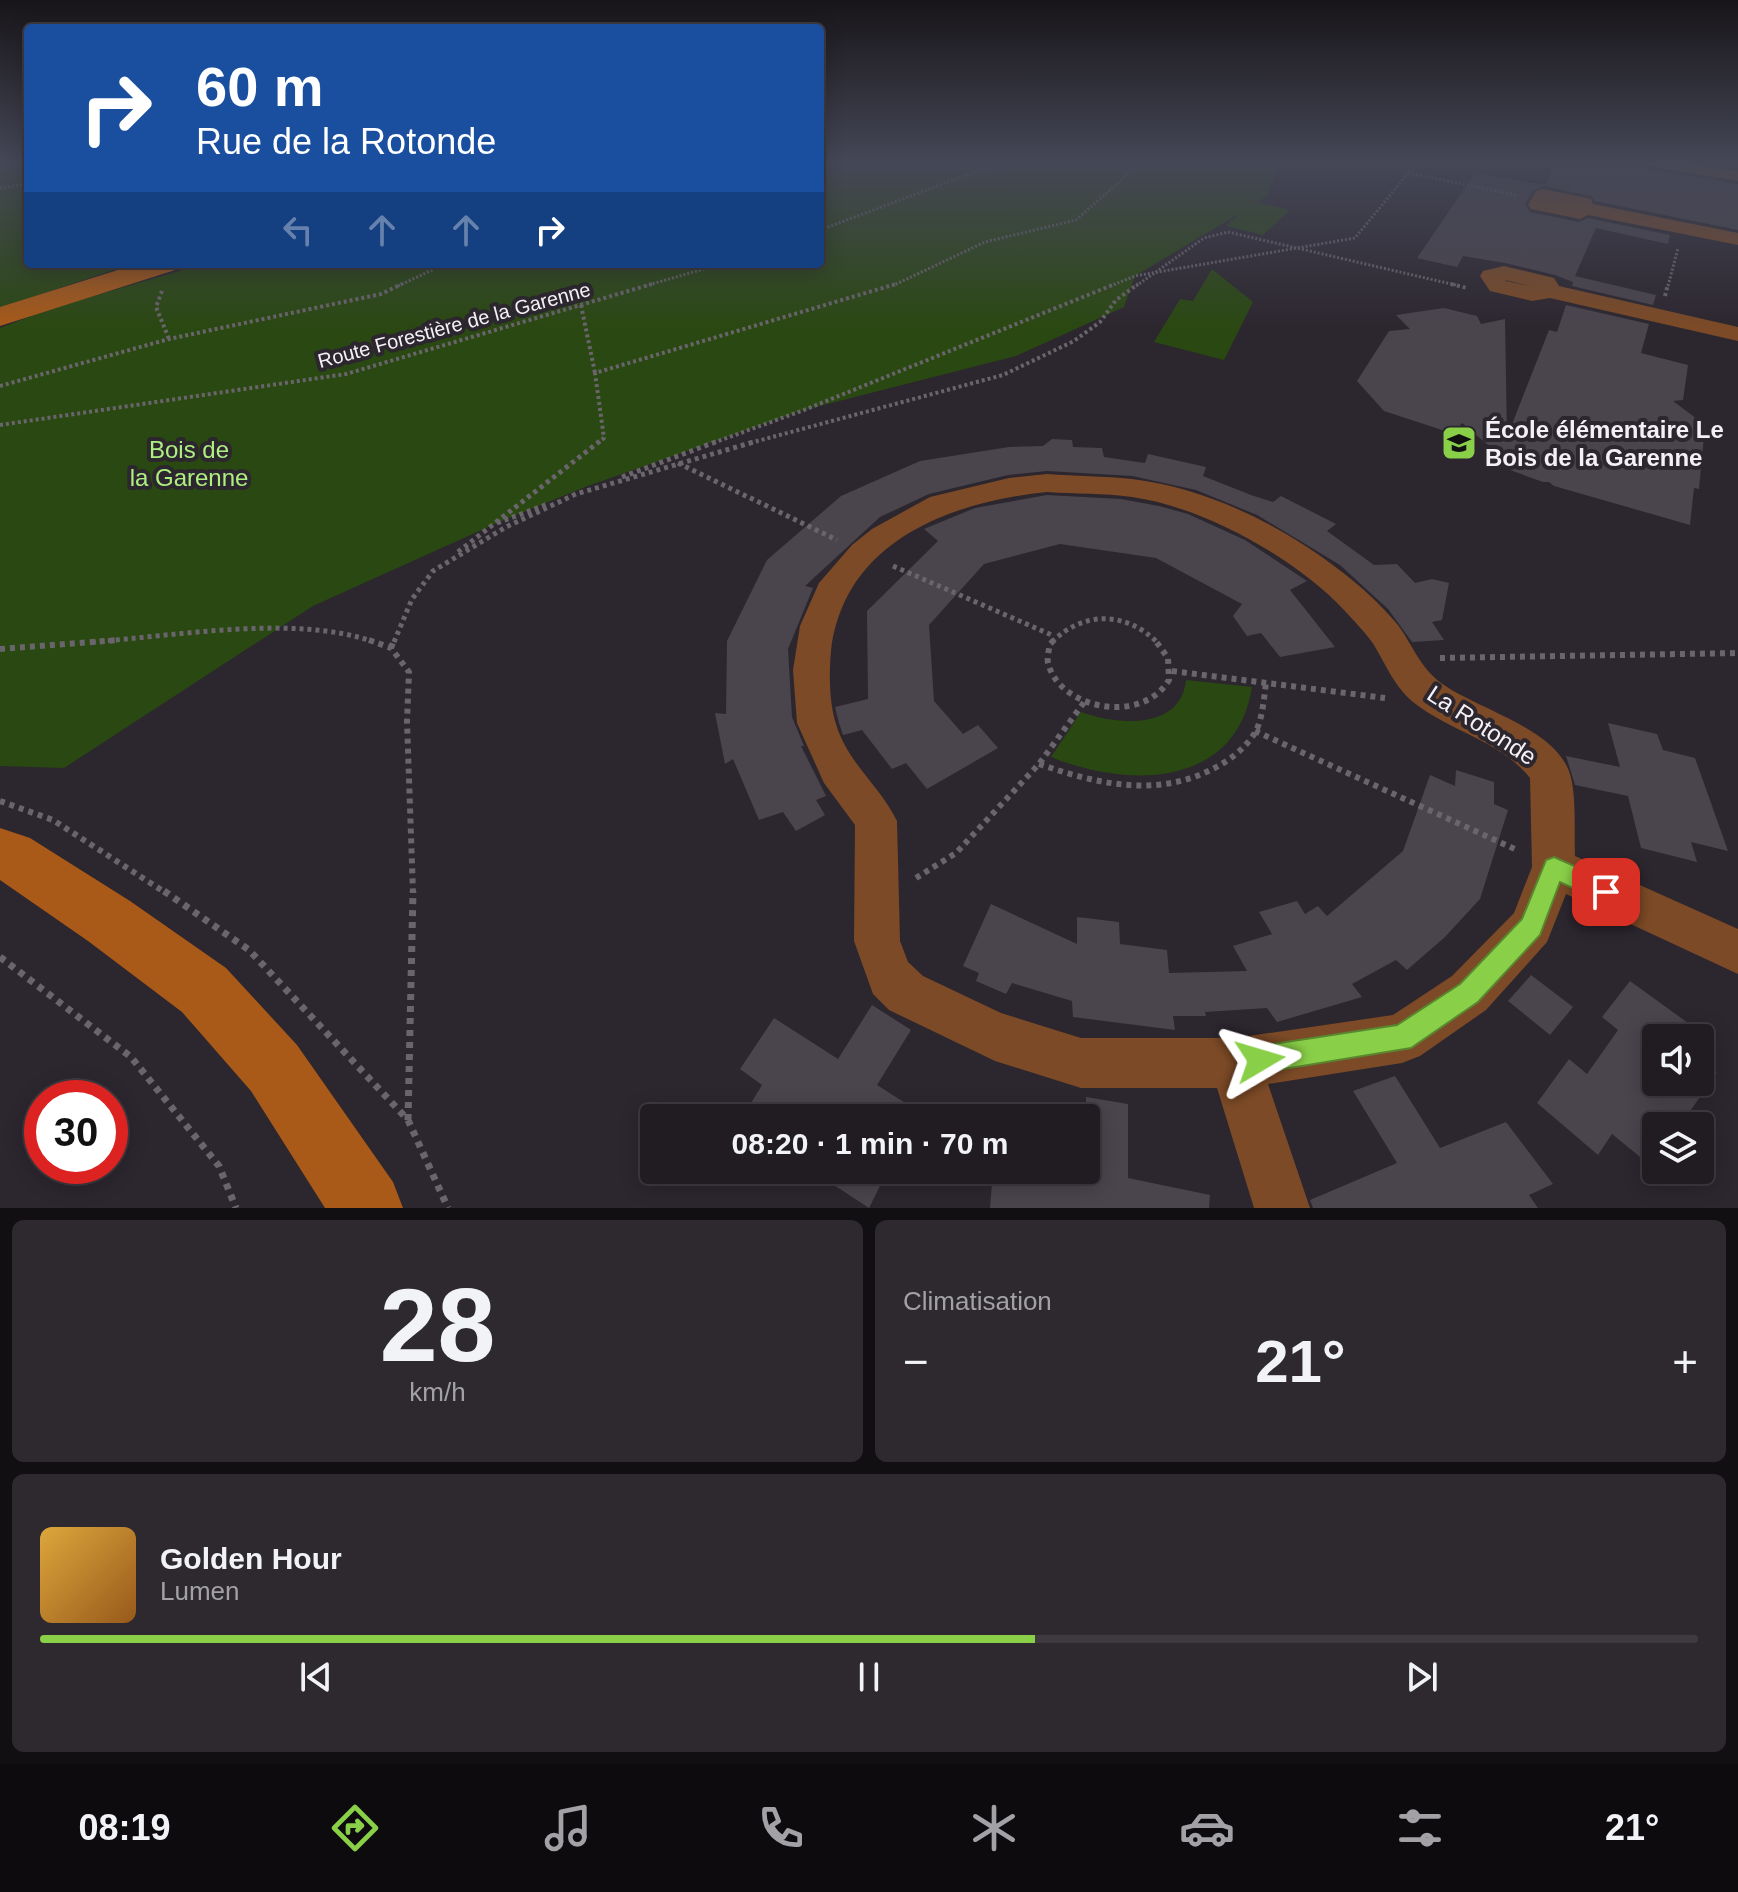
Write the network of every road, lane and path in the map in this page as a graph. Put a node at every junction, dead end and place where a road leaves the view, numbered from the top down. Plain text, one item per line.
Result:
1 (854, 217) edge
2 (1079, 217) edge
3 (1372, 217) edge
4 (1629, 217) edge
5 (824, 228) edge
6 (1738, 239) edge
7 (1301, 248) junction
8 (436, 268) edge
9 (707, 268) edge
10 (166, 271) edge
11 (1153, 273) junction
12 (1498, 286) joint
13 (581, 305) junction
14 (0, 317) edge
15 (1738, 334) edge
16 (169, 339) junction
17 (595, 373) junction
18 (0, 386) edge
19 (0, 425) edge
20 (497, 523) junction
21 (433, 571) junction
22 (391, 648) junction
23 (0, 649) edge
24 (1393, 649) junction
25 (1738, 653) edge
26 (1172, 671) junction
27 (1266, 682) junction
28 (1085, 701) junction
29 (1446, 704) junction
30 (1255, 731) junction
31 (1039, 764) junction
32 (0, 853) edge
33 (1554, 867) junction
34 (876, 902) junction
35 (1738, 952) edge
36 (0, 957) edge
37 (1235, 1063) junction
38 (408, 1120) dead end
39 (236, 1208) edge
40 (367, 1208) edge
41 (1282, 1208) edge

1 - 5 path
2 - 17 path
3 - 7 path
4 - 6 street
7 - 11 path
7 - 11 path
7 - 12 path
8 - 16 path
9 - 13 path, Route Forestière de la Garenne
10 - 14 main road
10 - 16 path
11 - 20 path
11 - 21 path
12 - 15 street
13 - 17 path
13 - 19 path, Route Forestière de la Garenne
16 - 18 path
17 - 20 path
20 - 21 path
21 - 22 path
22 - 23 path
22 - 38 path
24 - 25 path
24 - 29 street, La Rotonde
24 - 34 street, La Rotonde
26 - 27 path
26 - 28 path
26 - 28 path
27 - 29 path
27 - 30 path
28 - 31 path
29 - 33 street, La Rotonde
30 - 31 path
30 - 33 path
31 - 34 path
32 - 40 main road
33 - 35 street
33 - 37 street, La Rotonde
34 - 37 street, La Rotonde
36 - 39 path
37 - 41 street

